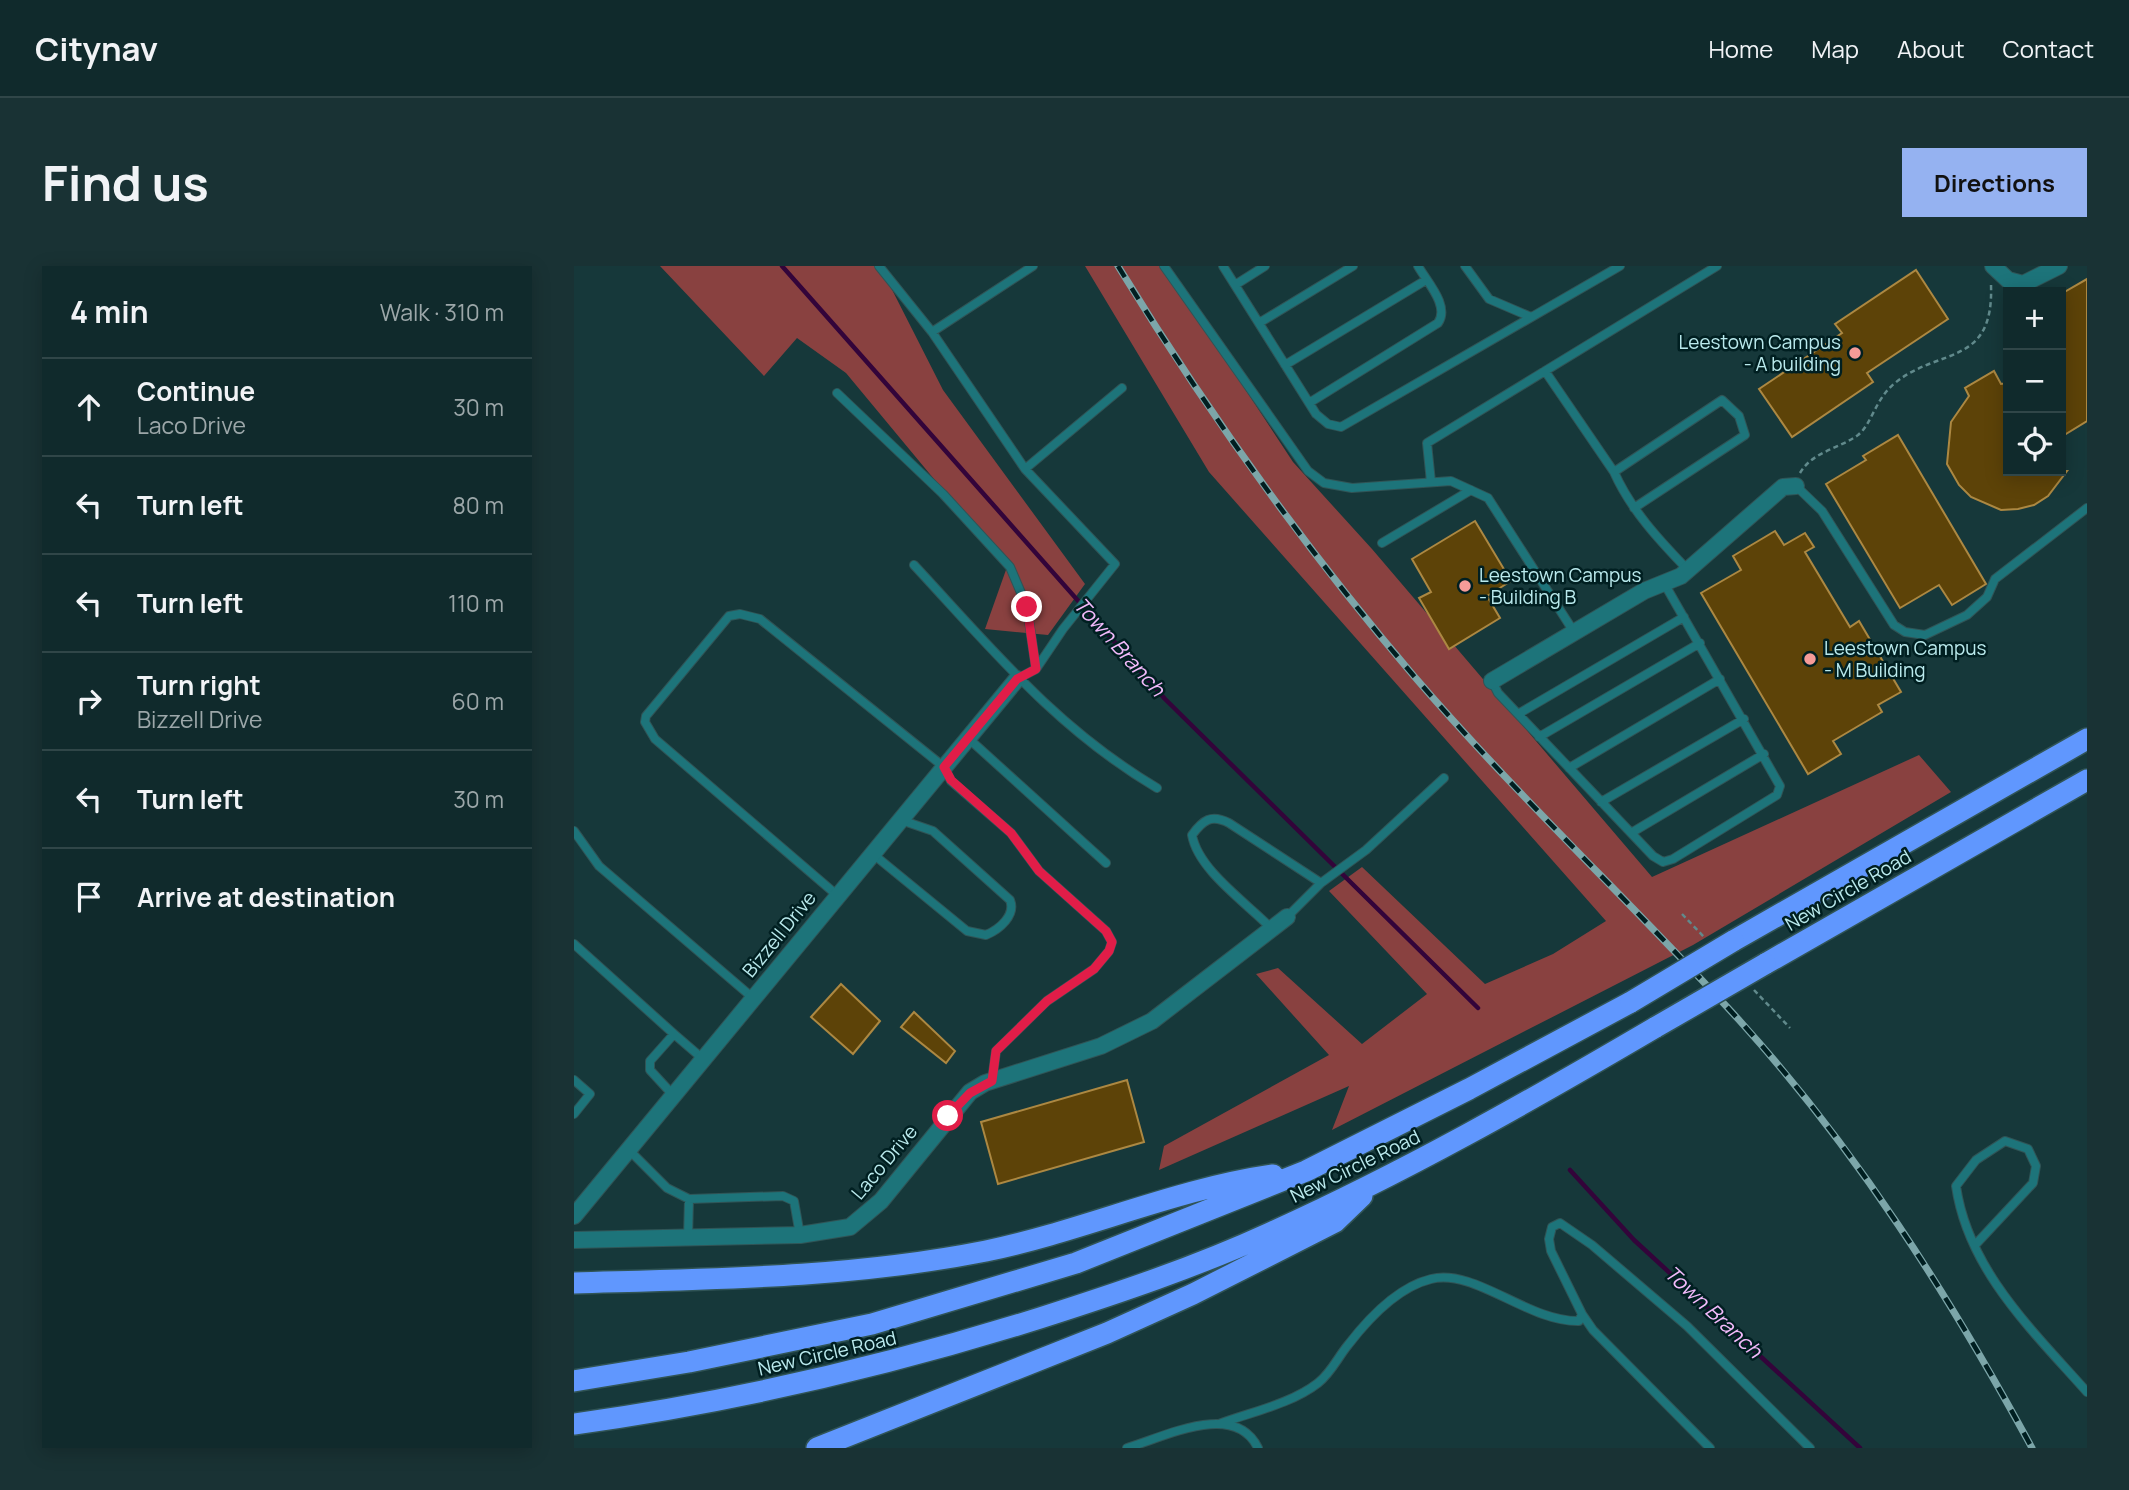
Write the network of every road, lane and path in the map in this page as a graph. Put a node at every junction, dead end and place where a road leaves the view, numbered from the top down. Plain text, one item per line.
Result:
1 (879, 266) edge
2 (1033, 266) edge
3 (1164, 266) edge
4 (1223, 266) edge
5 (1265, 266) edge
6 (1353, 266) edge
7 (1418, 266) edge
8 (1465, 266) edge
9 (1620, 266) edge
10 (1717, 266) edge
11 (2059, 266) edge
12 (1606, 269) edge
13 (1992, 271) edge
14 (1426, 280) junction
15 (1235, 285) junction
16 (1531, 317) junction
17 (1259, 323) junction
18 (932, 332) junction
19 (1285, 365) junction
20 (1545, 371) junction
21 (1122, 388) dead end
22 (837, 393) dead end
23 (1309, 403) junction
24 (1025, 469) junction
25 (1614, 472) junction
26 (1431, 482) junction
27 (1796, 486) junction
28 (1471, 490) junction
29 (1634, 508) junction
30 (2087, 508) edge
31 (1382, 543) dead end
32 (914, 565) dead end
33 (1688, 570) junction
34 (1664, 583) junction
35 (1684, 617) junction
36 (1574, 632) junction
37 (1700, 643) junction
38 (1036, 669) junction
39 (1017, 679) junction
40 (1720, 679) junction
41 (1492, 681) joint
42 (1518, 714) junction
43 (1744, 719) junction
44 (1539, 737) junction
45 (968, 738) junction
46 (2087, 739) edge
47 (1764, 754) junction
48 (944, 767) junction
49 (1569, 768) junction
50 (1444, 778) dead end
51 (2087, 780) edge
52 (1157, 788) dead end
53 (1601, 802) junction
54 (901, 820) junction
55 (574, 831) edge
56 (1631, 833) junction
57 (873, 854) junction
58 (1106, 863) dead end
59 (1321, 883) junction
60 (838, 896) junction
61 (1287, 917) joint
62 (1272, 929) junction
63 (574, 944) edge
64 (753, 999) junction
65 (674, 1034) junction
66 (703, 1059) junction
67 (574, 1080) edge
68 (992, 1081) junction
69 (673, 1096) junction
70 (574, 1114) edge
71 (629, 1150) junction
72 (1306, 1171) junction
73 (1374, 1184) junction
74 (689, 1199) junction
75 (574, 1216) edge
76 (800, 1235) junction
77 (688, 1238) junction
78 (574, 1240) edge
79 (1976, 1244) junction
80 (574, 1283) edge
81 (1581, 1314) junction
82 (574, 1381) edge
83 (2087, 1392) edge
84 (574, 1424) edge
85 (1219, 1424) junction
86 (817, 1448) edge
87 (1126, 1448) edge
88 (1258, 1448) edge
89 (1710, 1448) edge
90 (1810, 1448) edge

1 - 18 lane
2 - 18 lane
3 - 26 lane
4 - 15 lane
5 - 15 lane
6 - 17 lane
7 - 14 lane
8 - 16 lane
9 - 12 lane
10 - 20 lane
11 - 13 street
12 - 16 lane
13 - 27 path
14 - 19 lane
14 - 23 lane
15 - 17 lane
16 - 23 lane
17 - 19 lane
18 - 24 lane
19 - 23 lane
20 - 25 lane
20 - 26 lane
21 - 24 lane
22 - 38 lane
24 - 38 lane
25 - 29 lane
25 - 29 lane
26 - 28 lane
27 - 30 lane
27 - 33 street
28 - 31 lane
28 - 36 lane
29 - 33 lane
32 - 39 lane
33 - 34 street
34 - 35 lane
34 - 36 street
35 - 37 lane
35 - 42 lane
36 - 41 street
37 - 40 lane
37 - 44 lane
38 - 39 lane
39 - 45 street, Bizzell Drive
39 - 52 lane
40 - 43 lane
40 - 49 lane
41 - 42 lane
42 - 44 lane
43 - 47 lane
43 - 53 lane
44 - 49 lane
45 - 48 street, Bizzell Drive
45 - 58 lane
46 - 72 highway, New Circle Road, bridge
47 - 56 lane
47 - 56 lane
48 - 54 street, Bizzell Drive
48 - 60 lane
48 - 68 lane
49 - 53 lane
50 - 59 lane
51 - 73 highway, New Circle Road, bridge
53 - 56 lane
54 - 57 street, Bizzell Drive
54 - 57 lane
55 - 64 lane
57 - 60 street, Bizzell Drive
59 - 61 lane
59 - 62 lane
60 - 64 street, Bizzell Drive
61 - 62 street, Laco Drive
62 - 68 street, Laco Drive
63 - 65 lane
64 - 66 street, Bizzell Drive
65 - 66 lane
65 - 69 lane
66 - 69 street, Bizzell Drive
67 - 70 lane
68 - 76 street, Laco Drive
69 - 71 street, Bizzell Drive
71 - 74 lane
71 - 75 street, Bizzell Drive
72 - 80 highway
72 - 82 highway, New Circle Road
73 - 84 highway, New Circle Road
73 - 86 highway
74 - 76 lane
74 - 77 lane
76 - 77 street, Laco Drive
77 - 78 street, Laco Drive
79 - 79 lane
79 - 83 lane
81 - 85 lane
81 - 89 lane
81 - 90 lane
85 - 87 lane
85 - 88 lane

